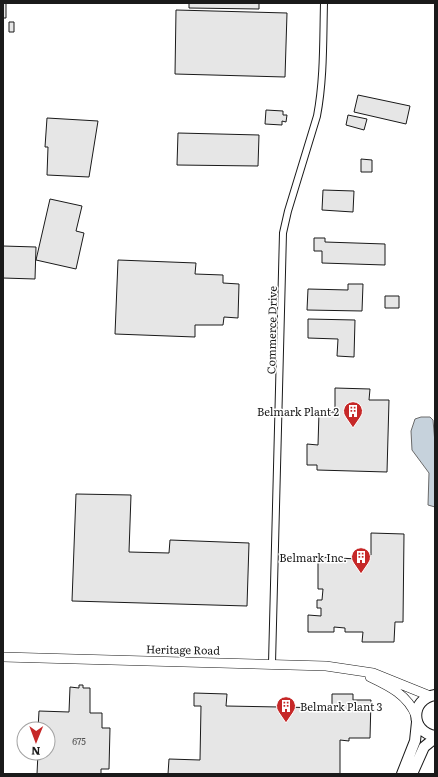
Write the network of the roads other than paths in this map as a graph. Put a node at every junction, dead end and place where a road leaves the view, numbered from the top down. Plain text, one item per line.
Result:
1 (324, 3) edge
2 (3, 657) edge
3 (272, 663) junction
4 (362, 672) junction
5 (432, 696) edge
6 (417, 719) junction
7 (435, 737) edge
8 (402, 774) edge
9 (412, 774) edge

1 - 3 street, Commerce Drive
2 - 3 main road, Heritage Road
3 - 4 main road, Heritage Road
4 - 5 main road, Heritage Road
4 - 6 main road, Heritage Road
5 - 6 main road
6 - 7 main road
6 - 8 main road
7 - 9 main road

